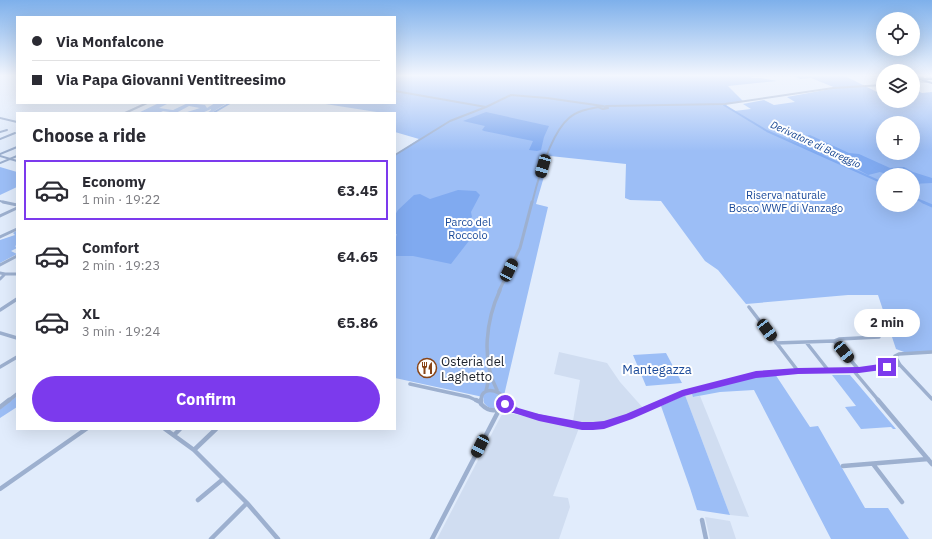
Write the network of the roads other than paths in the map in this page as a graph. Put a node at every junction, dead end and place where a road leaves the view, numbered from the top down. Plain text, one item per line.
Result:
1 (453, 101) edge
2 (499, 101) edge
3 (572, 101) edge
4 (743, 101) edge
5 (145, 104) edge
6 (595, 104) junction
7 (486, 107) junction
8 (599, 107) junction
9 (605, 107) junction
10 (591, 109) junction
11 (601, 109) junction
12 (127, 112) edge
13 (0, 118) edge
14 (16, 122) edge
15 (7, 130) dead end
16 (0, 132) edge
17 (15, 133) dead end
18 (0, 139) edge
19 (16, 147) edge
20 (0, 155) edge
21 (396, 155) edge
22 (16, 156) edge
23 (9, 159) junction
24 (16, 161) edge
25 (0, 163) edge
26 (0, 201) edge
27 (16, 205) edge
28 (16, 208) edge
29 (0, 216) edge
30 (16, 229) edge
31 (0, 237) edge
32 (16, 258) edge
33 (0, 265) edge
34 (0, 273) edge
35 (5, 274) junction
36 (16, 274) edge
37 (0, 279) edge
38 (16, 300) edge
39 (749, 307) dead end
40 (0, 310) edge
41 (0, 333) edge
42 (879, 337) dead end
43 (16, 338) edge
44 (834, 341) junction
45 (806, 342) junction
46 (776, 343) junction
47 (932, 352) edge
48 (16, 358) edge
49 (900, 365) junction
50 (0, 367) edge
51 (828, 370) junction
52 (853, 370) junction
53 (859, 370) junction
54 (798, 371) junction
55 (490, 376) junction
56 (410, 384) dead end
57 (497, 390) junction
58 (486, 391) junction
59 (16, 395) edge
60 (481, 396) junction
61 (469, 397) junction
62 (932, 399) edge
63 (505, 401) junction
64 (480, 402) junction
65 (0, 407) edge
66 (500, 409) junction
67 (489, 410) junction
68 (521, 412) junction
69 (493, 420) junction
70 (85, 430) edge
71 (167, 430) edge
72 (179, 430) edge
73 (215, 430) edge
74 (174, 434) junction
75 (194, 450) junction
76 (928, 459) junction
77 (873, 464) junction
78 (932, 464) edge
79 (843, 466) dead end
80 (222, 480) junction
81 (0, 488) edge
82 (198, 500) dead end
83 (902, 502) dead end
84 (247, 503) junction
85 (702, 520) dead end
86 (432, 538) edge
87 (212, 539) edge
88 (278, 539) edge
89 (706, 539) edge

1 - 7 street
2 - 7 street
3 - 6 street
4 - 9 street
5 - 12 street
6 - 8 street
6 - 9 street
7 - 21 street
8 - 9 street
8 - 10 street
8 - 11 street
9 - 11 street
10 - 11 street
10 - 55 street
13 - 14 street
15 - 16 street
17 - 18 street
19 - 20 street
20 - 23 street
22 - 23 street
23 - 24 street
23 - 25 street
26 - 27 street
28 - 29 street
30 - 31 street
32 - 33 street
34 - 35 street
35 - 36 street
35 - 37 street
38 - 40 street
39 - 46 street
41 - 43 street
42 - 44 street
44 - 45 street
44 - 53 street
45 - 46 street
45 - 51 street
46 - 54 street
47 - 49 street
48 - 50 street
49 - 53 street
49 - 62 street
51 - 52 street
51 - 54 street
52 - 53 street
52 - 76 street
54 - 68 street
55 - 57 street
55 - 58 street
56 - 61 street
57 - 58 street
57 - 63 street
58 - 60 street
59 - 65 street
60 - 61 street
60 - 64 street
61 - 64 street
63 - 66 street
63 - 68 street
64 - 67 street
66 - 67 street
66 - 68 street
66 - 69 street
67 - 69 street
69 - 86 street
70 - 81 street
71 - 74 street
72 - 74 street
73 - 75 street
74 - 75 street
75 - 80 street
76 - 77 street
76 - 78 street
77 - 79 street
77 - 83 street
80 - 82 street
80 - 84 street
84 - 87 street
84 - 88 street
85 - 89 street

